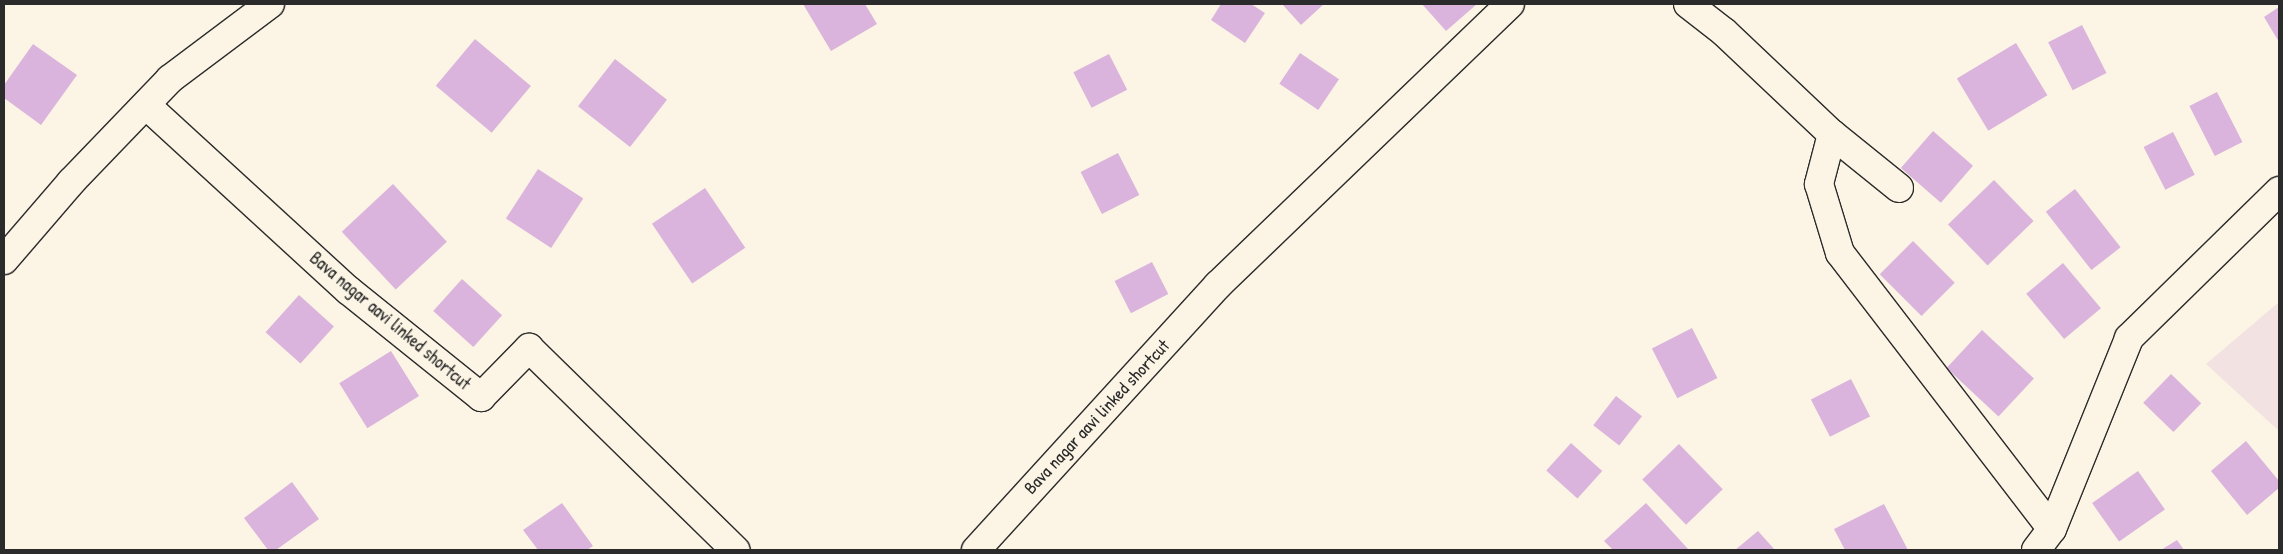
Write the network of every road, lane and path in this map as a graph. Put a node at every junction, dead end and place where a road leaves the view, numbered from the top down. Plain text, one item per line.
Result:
1 (270, 4) edge
2 (1510, 4) edge
3 (1688, 4) edge
4 (146, 105) junction
5 (1832, 134) junction
6 (1899, 188) dead end
7 (2279, 191) edge
8 (4, 260) edge
9 (2052, 528) junction
10 (735, 550) edge
11 (976, 550) edge
12 (2036, 550) edge

1 - 4 street
2 - 11 street, Bava nagar aavi linked shortcut
3 - 5 street
4 - 8 street
4 - 10 street, Bava nagar aavi linked shortcut
5 - 6 street
5 - 9 street
7 - 9 street
9 - 12 street

